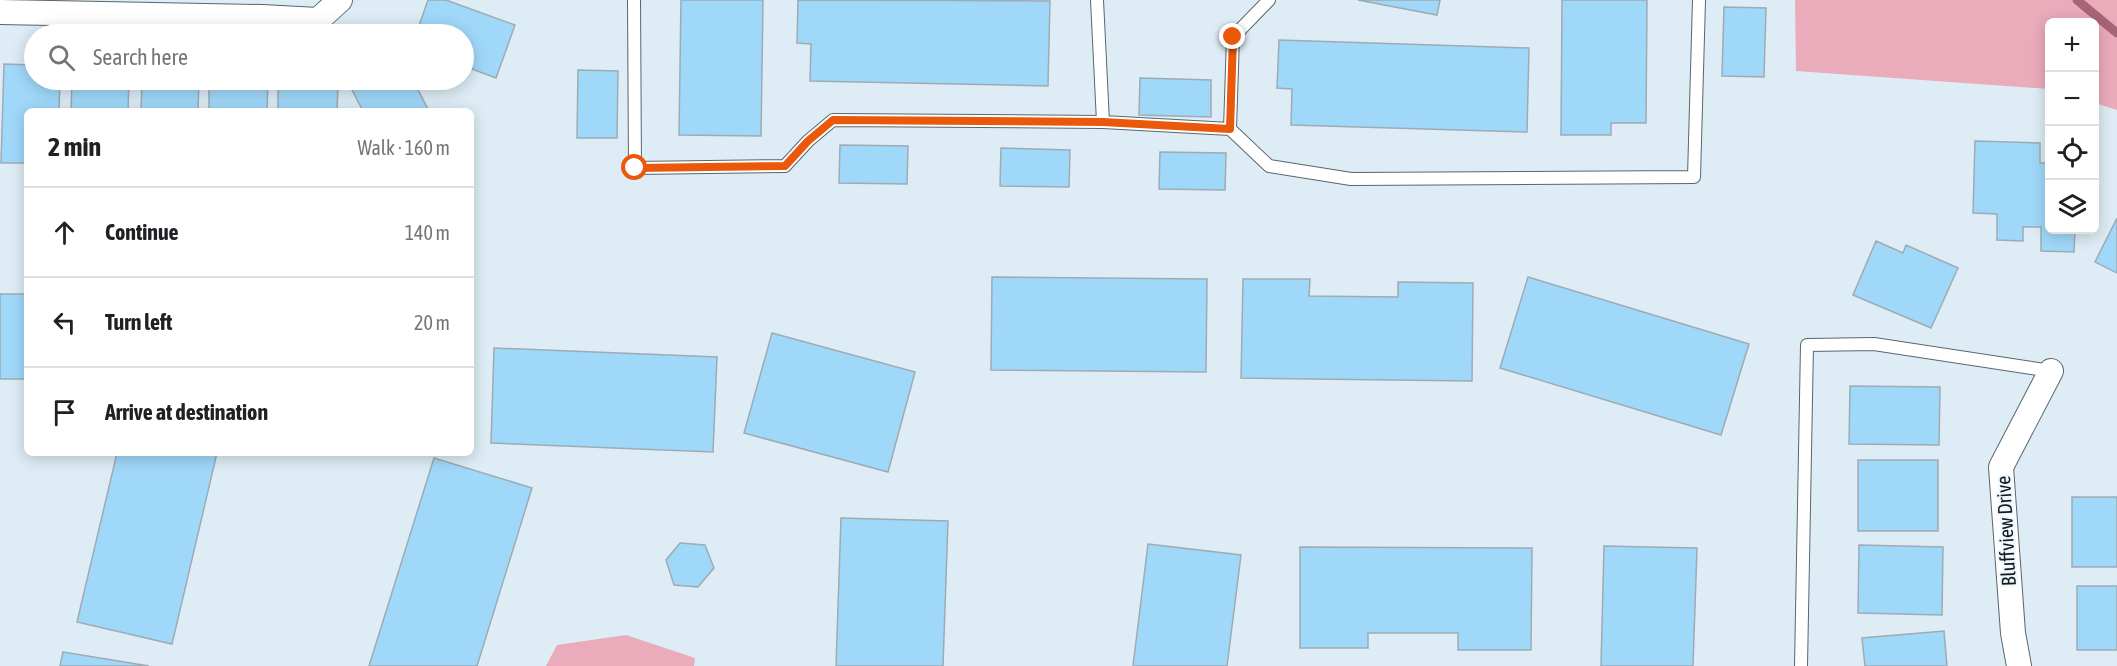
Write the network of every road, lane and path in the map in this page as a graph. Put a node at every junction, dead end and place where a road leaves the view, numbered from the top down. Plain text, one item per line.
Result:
1 (340, 0) edge
2 (634, 0) edge
3 (1097, 0) edge
4 (1269, 0) edge
5 (1699, 0) edge
6 (0, 12) edge
7 (1103, 122) junction
8 (1230, 129) junction
9 (2051, 370) joint
10 (1801, 666) edge
11 (2019, 666) edge

1 - 6 street
2 - 7 lane
3 - 7 lane
4 - 8 lane
5 - 8 lane
7 - 8 lane
9 - 10 lane
9 - 11 street, Bluffview Drive

